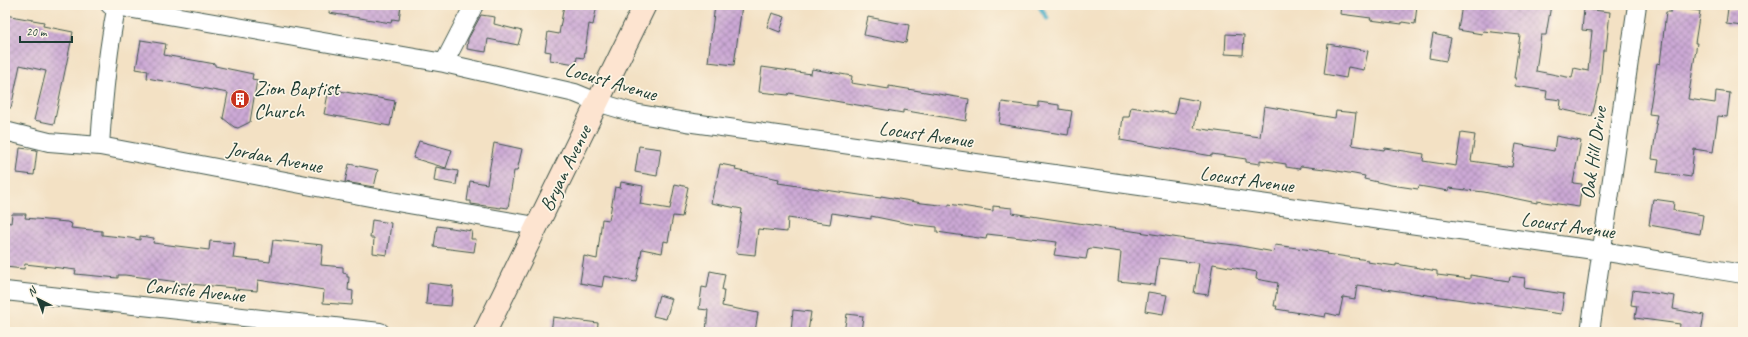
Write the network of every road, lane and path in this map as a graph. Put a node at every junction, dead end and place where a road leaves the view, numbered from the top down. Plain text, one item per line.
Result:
1 (114, 5) edge
2 (474, 5) edge
3 (645, 5) edge
4 (1637, 5) edge
5 (444, 62) junction
6 (597, 102) junction
7 (5, 131) edge
8 (100, 146) junction
9 (536, 226) junction
10 (1601, 251) junction
11 (1743, 274) edge
12 (5, 291) edge
13 (380, 332) edge
14 (485, 332) edge
15 (1590, 332) edge

1 - 5 street, Locust Avenue
1 - 8 street
2 - 5 street
3 - 6 street, Bryan Avenue
4 - 10 street, Oak Hill Drive
5 - 6 street, Locust Avenue
6 - 9 street, Bryan Avenue
6 - 10 street, Locust Avenue
7 - 8 street, Jordan Avenue
8 - 9 street, Jordan Avenue
9 - 14 street, Bryan Avenue
10 - 11 street, Locust Avenue
10 - 15 street, Oak Hill Drive
12 - 13 street, Carlisle Avenue

